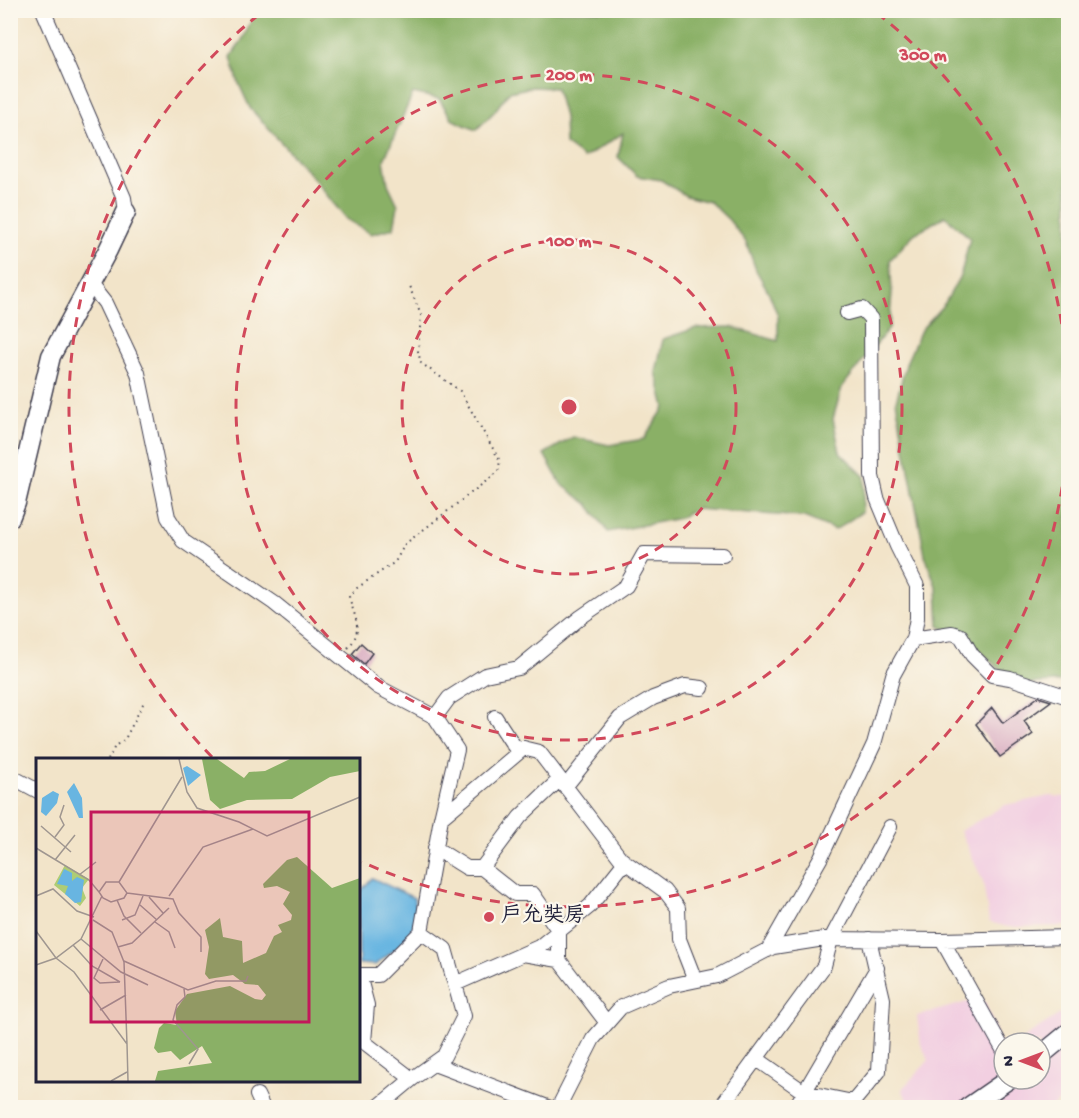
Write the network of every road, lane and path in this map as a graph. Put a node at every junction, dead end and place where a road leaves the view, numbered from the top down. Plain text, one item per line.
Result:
1 (44, 10) edge
2 (126, 212) joint
3 (90, 284) junction
4 (409, 286) dead end
5 (847, 313) dead end
6 (10, 518) edge
7 (723, 555) dead end
8 (913, 639) junction
9 (340, 656) junction
10 (702, 688) dead end
11 (1068, 697) edge
12 (144, 702) dead end
13 (435, 717) junction
14 (495, 717) dead end
15 (524, 748) junction
16 (109, 758) edge
17 (10, 776) edge
18 (562, 784) junction
19 (36, 790) edge
20 (441, 818) junction
21 (890, 827) dead end
22 (435, 848) junction
23 (626, 862) junction
24 (482, 868) junction
25 (559, 931) junction
26 (421, 932) junction
27 (1068, 937) edge
28 (831, 939) junction
29 (869, 939) junction
30 (942, 940) junction
31 (768, 950) junction
32 (523, 954) junction
33 (559, 960) junction
34 (877, 968) junction
35 (360, 975) edge
36 (360, 979) edge
37 (695, 980) junction
38 (455, 984) junction
39 (607, 1023) junction
40 (993, 1031) edge
41 (1068, 1033) edge
42 (1052, 1046) edge
43 (757, 1059) junction
44 (434, 1064) junction
45 (412, 1079) junction
46 (992, 1090) edge
47 (804, 1092) junction
48 (545, 1106) edge
49 (377, 1107) edge
50 (558, 1107) edge
51 (720, 1107) edge
52 (795, 1107) edge
53 (967, 1107) edge

1 - 2 street
2 - 3 street
3 - 6 street
3 - 9 street
4 - 9 path
5 - 8 street
7 - 13 street
8 - 11 street
8 - 31 street
9 - 13 street
10 - 18 street
12 - 16 path
13 - 20 street
14 - 15 street
15 - 18 street
15 - 20 street
17 - 19 street
18 - 23 street
18 - 24 street
20 - 22 street
21 - 28 street
22 - 24 street
22 - 26 street
23 - 25 street
23 - 37 street
24 - 25 street
25 - 32 street
25 - 33 street
26 - 35 street
26 - 38 street
27 - 30 street
28 - 29 street
28 - 31 street
28 - 43 street
29 - 30 street
29 - 34 street
30 - 40 street
31 - 37 street
32 - 33 street
32 - 38 street
33 - 39 street
34 - 47 street
34 - 47 street
36 - 45 street
37 - 39 street
38 - 44 street
39 - 50 street
41 - 42 street
43 - 47 street
43 - 51 street
44 - 45 street
44 - 48 street
45 - 49 street
46 - 53 street
47 - 52 street

